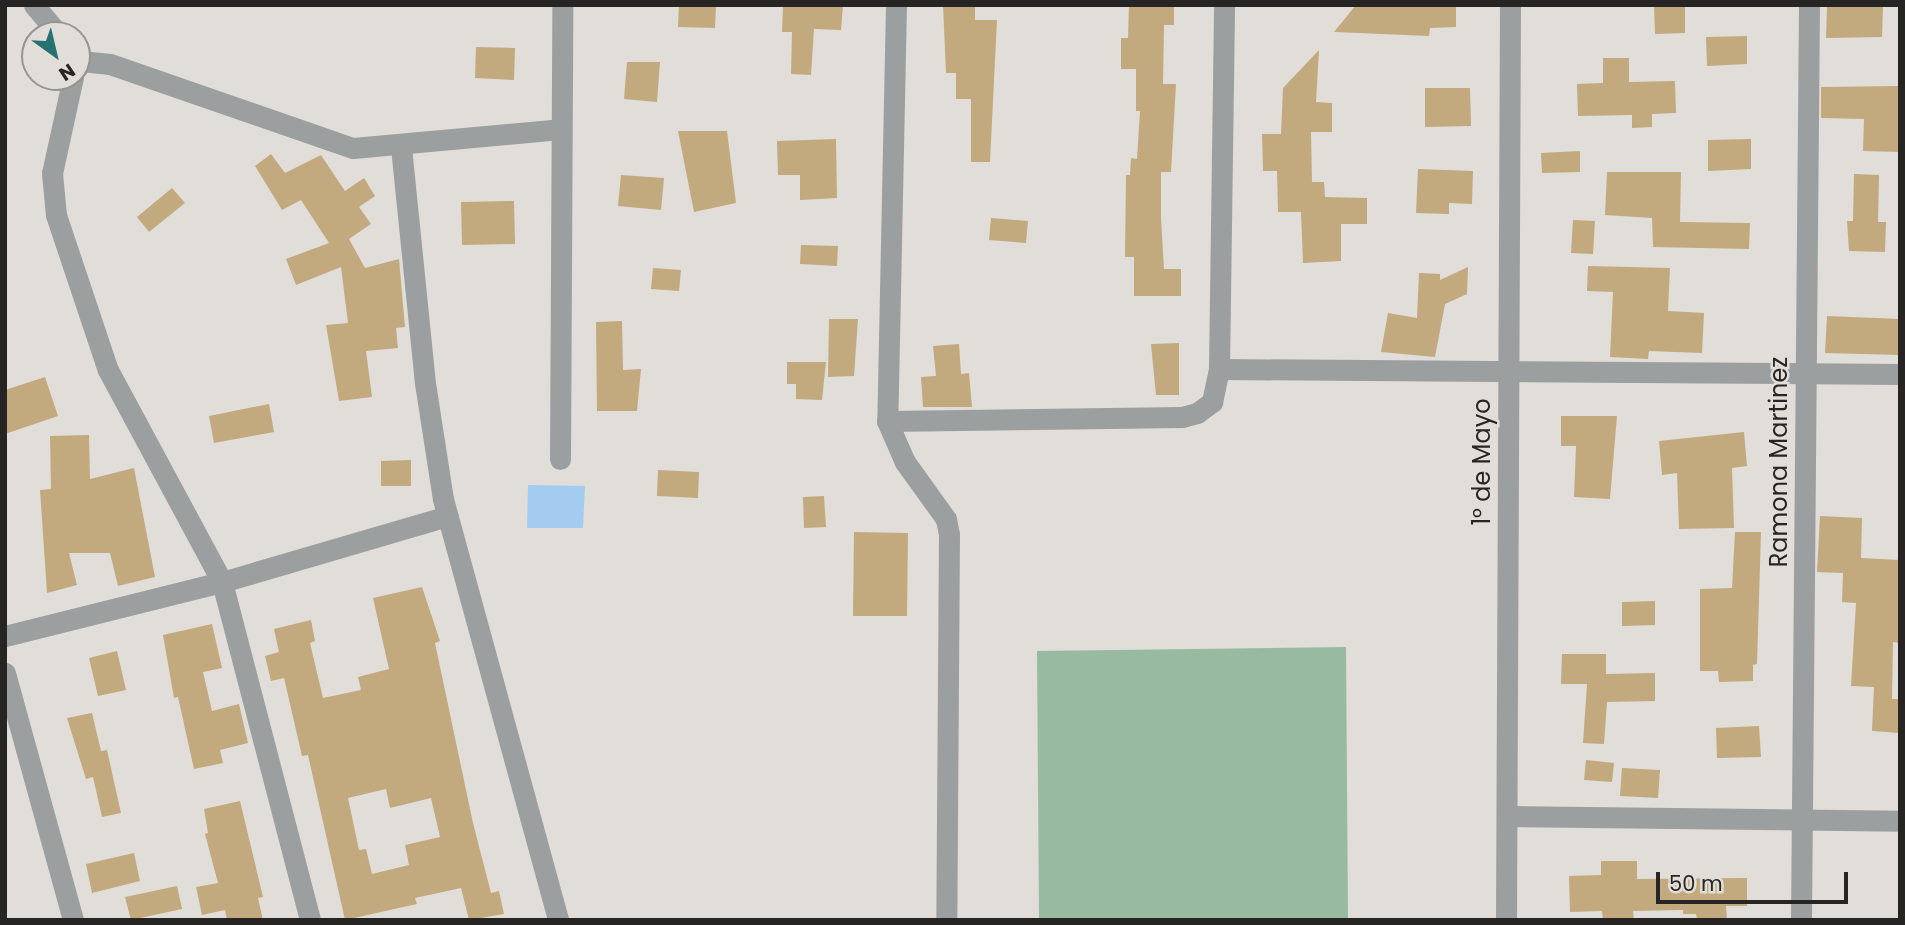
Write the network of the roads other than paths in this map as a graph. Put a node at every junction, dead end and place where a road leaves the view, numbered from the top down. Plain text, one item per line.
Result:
1 (34, 5) edge
2 (562, 5) edge
3 (896, 5) edge
4 (1224, 5) edge
5 (1510, 5) edge
6 (1809, 5) edge
7 (47, 21) edge
8 (91, 65) edge
9 (71, 91) edge
10 (559, 129) junction
11 (401, 146) junction
12 (1219, 369) junction
13 (1509, 371) junction
14 (1806, 373) junction
15 (1900, 374) edge
16 (887, 421) junction
17 (560, 459) dead end
18 (448, 516) junction
19 (222, 582) junction
20 (5, 636) edge
21 (5, 673) edge
22 (1507, 816) junction
23 (1802, 821) junction
24 (1900, 821) edge
25 (73, 920) edge
26 (310, 920) edge
27 (558, 920) edge
28 (946, 920) edge
29 (1507, 920) edge
30 (1801, 920) edge

1 - 7 street
2 - 10 street
3 - 16 street
4 - 12 street
5 - 13 street, 1° de Mayo
6 - 14 street, Ramona Martinez
8 - 11 street
9 - 19 street
10 - 11 street
10 - 17 street
11 - 18 street
12 - 13 street
12 - 16 street
13 - 14 street
13 - 22 street, 1° de Mayo
14 - 15 street
14 - 23 street, Ramona Martinez
16 - 28 street
18 - 19 street
18 - 27 street
19 - 20 street
19 - 26 street
21 - 25 street
22 - 23 street
22 - 29 street, 1° de Mayo
23 - 24 street
23 - 30 street, Ramona Martinez

